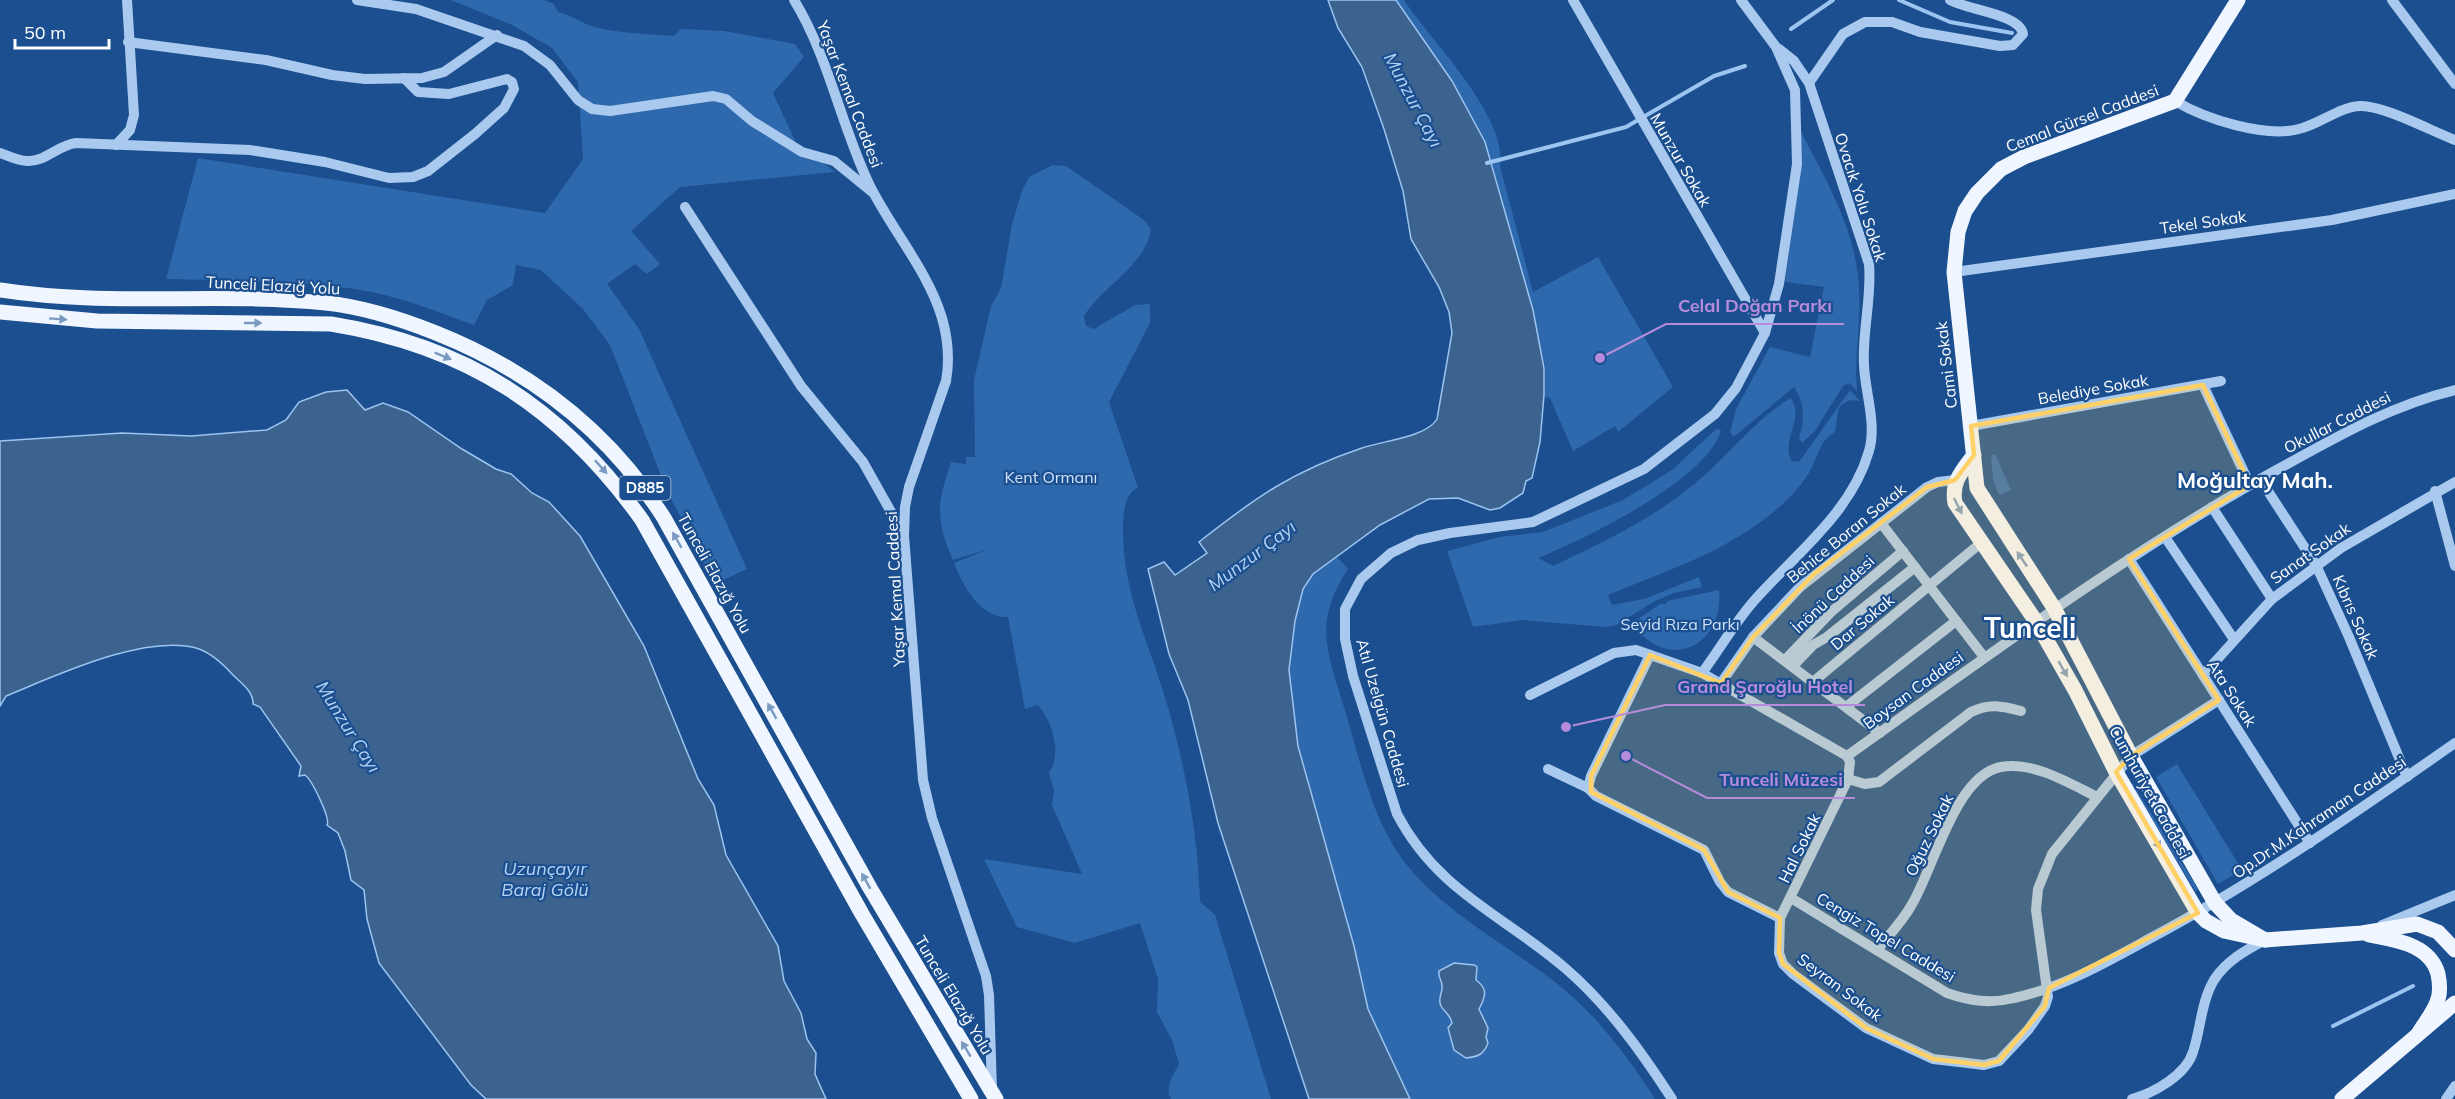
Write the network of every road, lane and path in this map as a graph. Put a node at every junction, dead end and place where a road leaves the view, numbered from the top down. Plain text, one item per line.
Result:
1 (127, 0) edge
2 (357, 0) edge
3 (794, 0) edge
4 (1573, 0) edge
5 (1741, 0) edge
6 (1950, 0) edge
7 (2238, 0) edge
8 (2398, 2) edge
9 (497, 35) junction
10 (128, 42) junction
11 (1776, 47) junction
12 (404, 78) junction
13 (1809, 83) junction
14 (2455, 84) edge
15 (2175, 101) junction
16 (2455, 140) edge
17 (116, 145) junction
18 (0, 153) edge
19 (2455, 194) edge
20 (875, 195) junction
21 (685, 207) dead end
22 (1954, 272) junction
23 (0, 290) edge
24 (0, 312) edge
25 (1765, 333) junction
26 (2221, 381) dead end
27 (2203, 385) junction
28 (2455, 390) edge
29 (1971, 426) junction
30 (1974, 455) junction
31 (1955, 480) junction
32 (2255, 482) junction
33 (2455, 482) edge
34 (2435, 491) junction
35 (2212, 507) junction
36 (1881, 523) junction
37 (904, 536) junction
38 (2165, 537) junction
39 (1983, 542) junction
40 (1903, 551) junction
41 (2128, 559) junction
42 (2316, 566) junction
43 (2455, 566) edge
44 (1915, 567) junction
45 (1929, 586) junction
46 (2272, 599) junction
47 (2054, 608) junction
48 (2035, 620) junction
49 (1956, 621) junction
50 (1753, 637) junction
51 (2233, 638) junction
52 (1650, 655) junction
53 (1984, 657) junction
54 (1789, 663) junction
55 (1702, 673) junction
56 (2203, 675) junction
57 (1814, 681) junction
58 (1721, 683) junction
59 (1530, 695) dead end
60 (2219, 700) junction
61 (1846, 707) junction
62 (2021, 711) dead end
63 (1880, 733) junction
64 (2455, 743) edge
65 (1847, 756) junction
66 (2132, 756) junction
67 (1548, 769) dead end
68 (2116, 772) junction
69 (2407, 777) junction
70 (1848, 779) junction
71 (1588, 788) junction
72 (2097, 797) junction
73 (2310, 843) junction
74 (2455, 895) edge
75 (1791, 898) junction
76 (2215, 903) junction
77 (2199, 913) junction
78 (1780, 918) junction
79 (2362, 933) junction
80 (2265, 940) junction
81 (1877, 950) junction
82 (2455, 950) edge
83 (2049, 988) junction
84 (2455, 1004) edge
85 (2418, 1034) junction
86 (2455, 1086) edge
87 (993, 1097) edge
88 (971, 1099) edge
89 (1672, 1099) edge
90 (2132, 1099) edge
91 (2342, 1099) edge
92 (2446, 1099) edge

1 - 10 street
2 - 9 street
3 - 20 street, Yaşar Kemal Caddesi
4 - 25 street, Munzur Sokak
5 - 11 street
6 - 13 street
7 - 15 main road, Cemal Gürsel Caddesi
8 - 14 street
9 - 12 street
9 - 20 street
10 - 12 street
10 - 17 street
11 - 13 street, Ovacık Yolu Sokak
11 - 25 street, Atıl Uzelgün Caddesi
12 - 17 street
13 - 55 street, Ovacık Yolu Sokak
15 - 16 street
15 - 22 main road, Cemal Gürsel Caddesi
17 - 18 street
19 - 22 street, Tekel Sokak
20 - 37 street, Yaşar Kemal Caddesi
21 - 37 street
22 - 29 main road, Cami Sokak
87 -> 23 main road, Tunceli Elazığ Yolu / D885
24 -> 88 main road, D885
25 - 89 street, Atıl Uzelgün Caddesi
26 - 27 street, Belediye Sokak
27 - 29 street, Belediye Sokak
27 - 32 street, Kıbrıs Sokak
28 - 32 street, Okullar Caddesi
29 - 30 main road, Cami Sokak
30 - 31 main road
47 -> 30 main road, Cami Sokak
31 - 36 street, Behice Boran Sokak
31 -> 39 main road, Cumhuriyet Caddesi
32 - 35 street, Okullar Caddesi
32 - 42 street, Kıbrıs Sokak
33 - 34 street, Sanat Sokak
34 - 42 street, Sanat Sokak
34 - 43 street
35 - 38 street, Okullar Caddesi
35 - 46 street
36 - 40 street
36 - 50 street, Behice Boran Sokak
37 - 87 street, Yaşar Kemal Caddesi
38 - 41 street, Okullar Caddesi
38 - 51 street
39 - 45 street, Dar Sokak
39 - 48 main road, Cumhuriyet Caddesi
40 - 44 street
40 - 54 street, İnönü Caddesi
41 - 47 street, Okullar Caddesi
41 - 56 street, Ata Sokak
42 - 46 street, Sanat Sokak
42 - 69 street, Kıbrıs Sokak
44 - 45 street
44 - 54 street, İnönü Caddesi
45 - 49 street
45 - 57 street, Dar Sokak
46 - 51 street, Sanat Sokak
47 - 48 street, Boysan Caddesi
47 - 66 main road, Cami Sokak
48 - 53 street, Boysan Caddesi
48 -> 68 main road, Cumhuriyet Caddesi
49 - 53 street
49 - 61 street
50 - 54 street
50 - 58 street, Behice Boran Sokak
51 - 56 street, Sanat Sokak
52 - 55 street
52 - 59 street
52 - 71 street
53 - 63 street, Boysan Caddesi
54 - 57 street
55 - 58 street
56 - 60 street, Ata Sokak
57 - 61 street
58 - 65 street
60 - 66 street
60 - 73 street, Ata Sokak
61 - 63 street
62 - 70 street
63 - 65 street, Boysan Caddesi
64 - 69 street, Op.Dr.M.Kahraman Caddesi
65 - 70 street, Hal Sokak
66 - 68 street
66 - 76 main road, Cami Sokak
67 - 71 street
68 - 72 street
68 -> 77 main road, Cumhuriyet Caddesi
69 - 73 street, Op.Dr.M.Kahraman Caddesi
70 - 75 street, Hal Sokak
71 - 78 street
72 - 81 street, Oğuz Sokak
72 - 83 street
73 - 76 street, Op.Dr.M.Kahraman Caddesi
74 - 79 street
75 - 78 street, Hal Sokak
75 - 81 street, Cengiz Topel Caddesi
76 - 77 street, Op.Dr.M.Kahraman Caddesi
76 - 80 main road, Cami Sokak
77 - 80 main road, Cumhuriyet Caddesi
77 - 83 street, Cengiz Topel Caddesi
78 - 83 street, Seyran Sokak
79 - 80 main road, Cumhuriyet Caddesi
79 - 82 main road, Cumhuriyet Caddesi
79 - 85 main road
80 - 90 street
81 - 83 street, Cengiz Topel Caddesi
84 - 85 main road
85 - 91 main road
86 - 92 street

